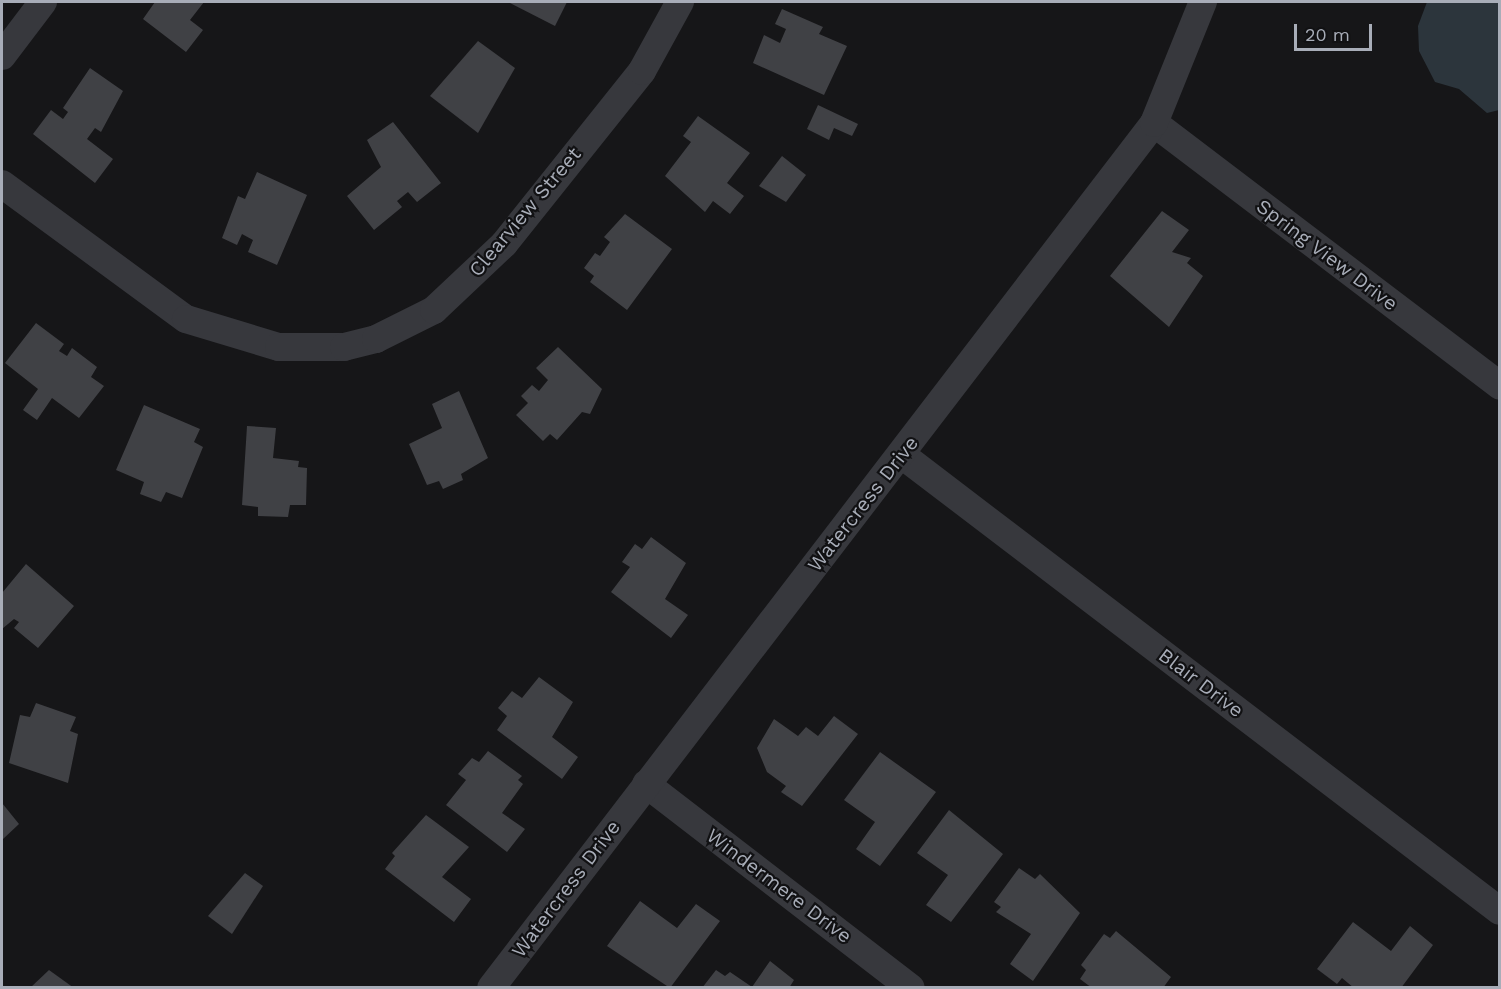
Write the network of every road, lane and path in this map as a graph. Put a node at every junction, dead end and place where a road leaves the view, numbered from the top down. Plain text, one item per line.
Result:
1 (43, 2) edge
2 (680, 2) edge
3 (1203, 2) edge
4 (2, 56) edge
5 (1154, 123) junction
6 (2, 184) edge
7 (1500, 386) edge
8 (902, 455) junction
9 (646, 784) junction
10 (1500, 911) edge
11 (491, 987) edge
12 (911, 987) edge

1 - 4 street
2 - 6 street, Clearview Street
3 - 5 street, Watercress Drive
5 - 7 street, Spring View Drive
5 - 8 street, Watercress Drive
8 - 9 street, Watercress Drive
8 - 10 street, Blair Drive
9 - 11 street, Watercress Drive
9 - 12 street, Windermere Drive

